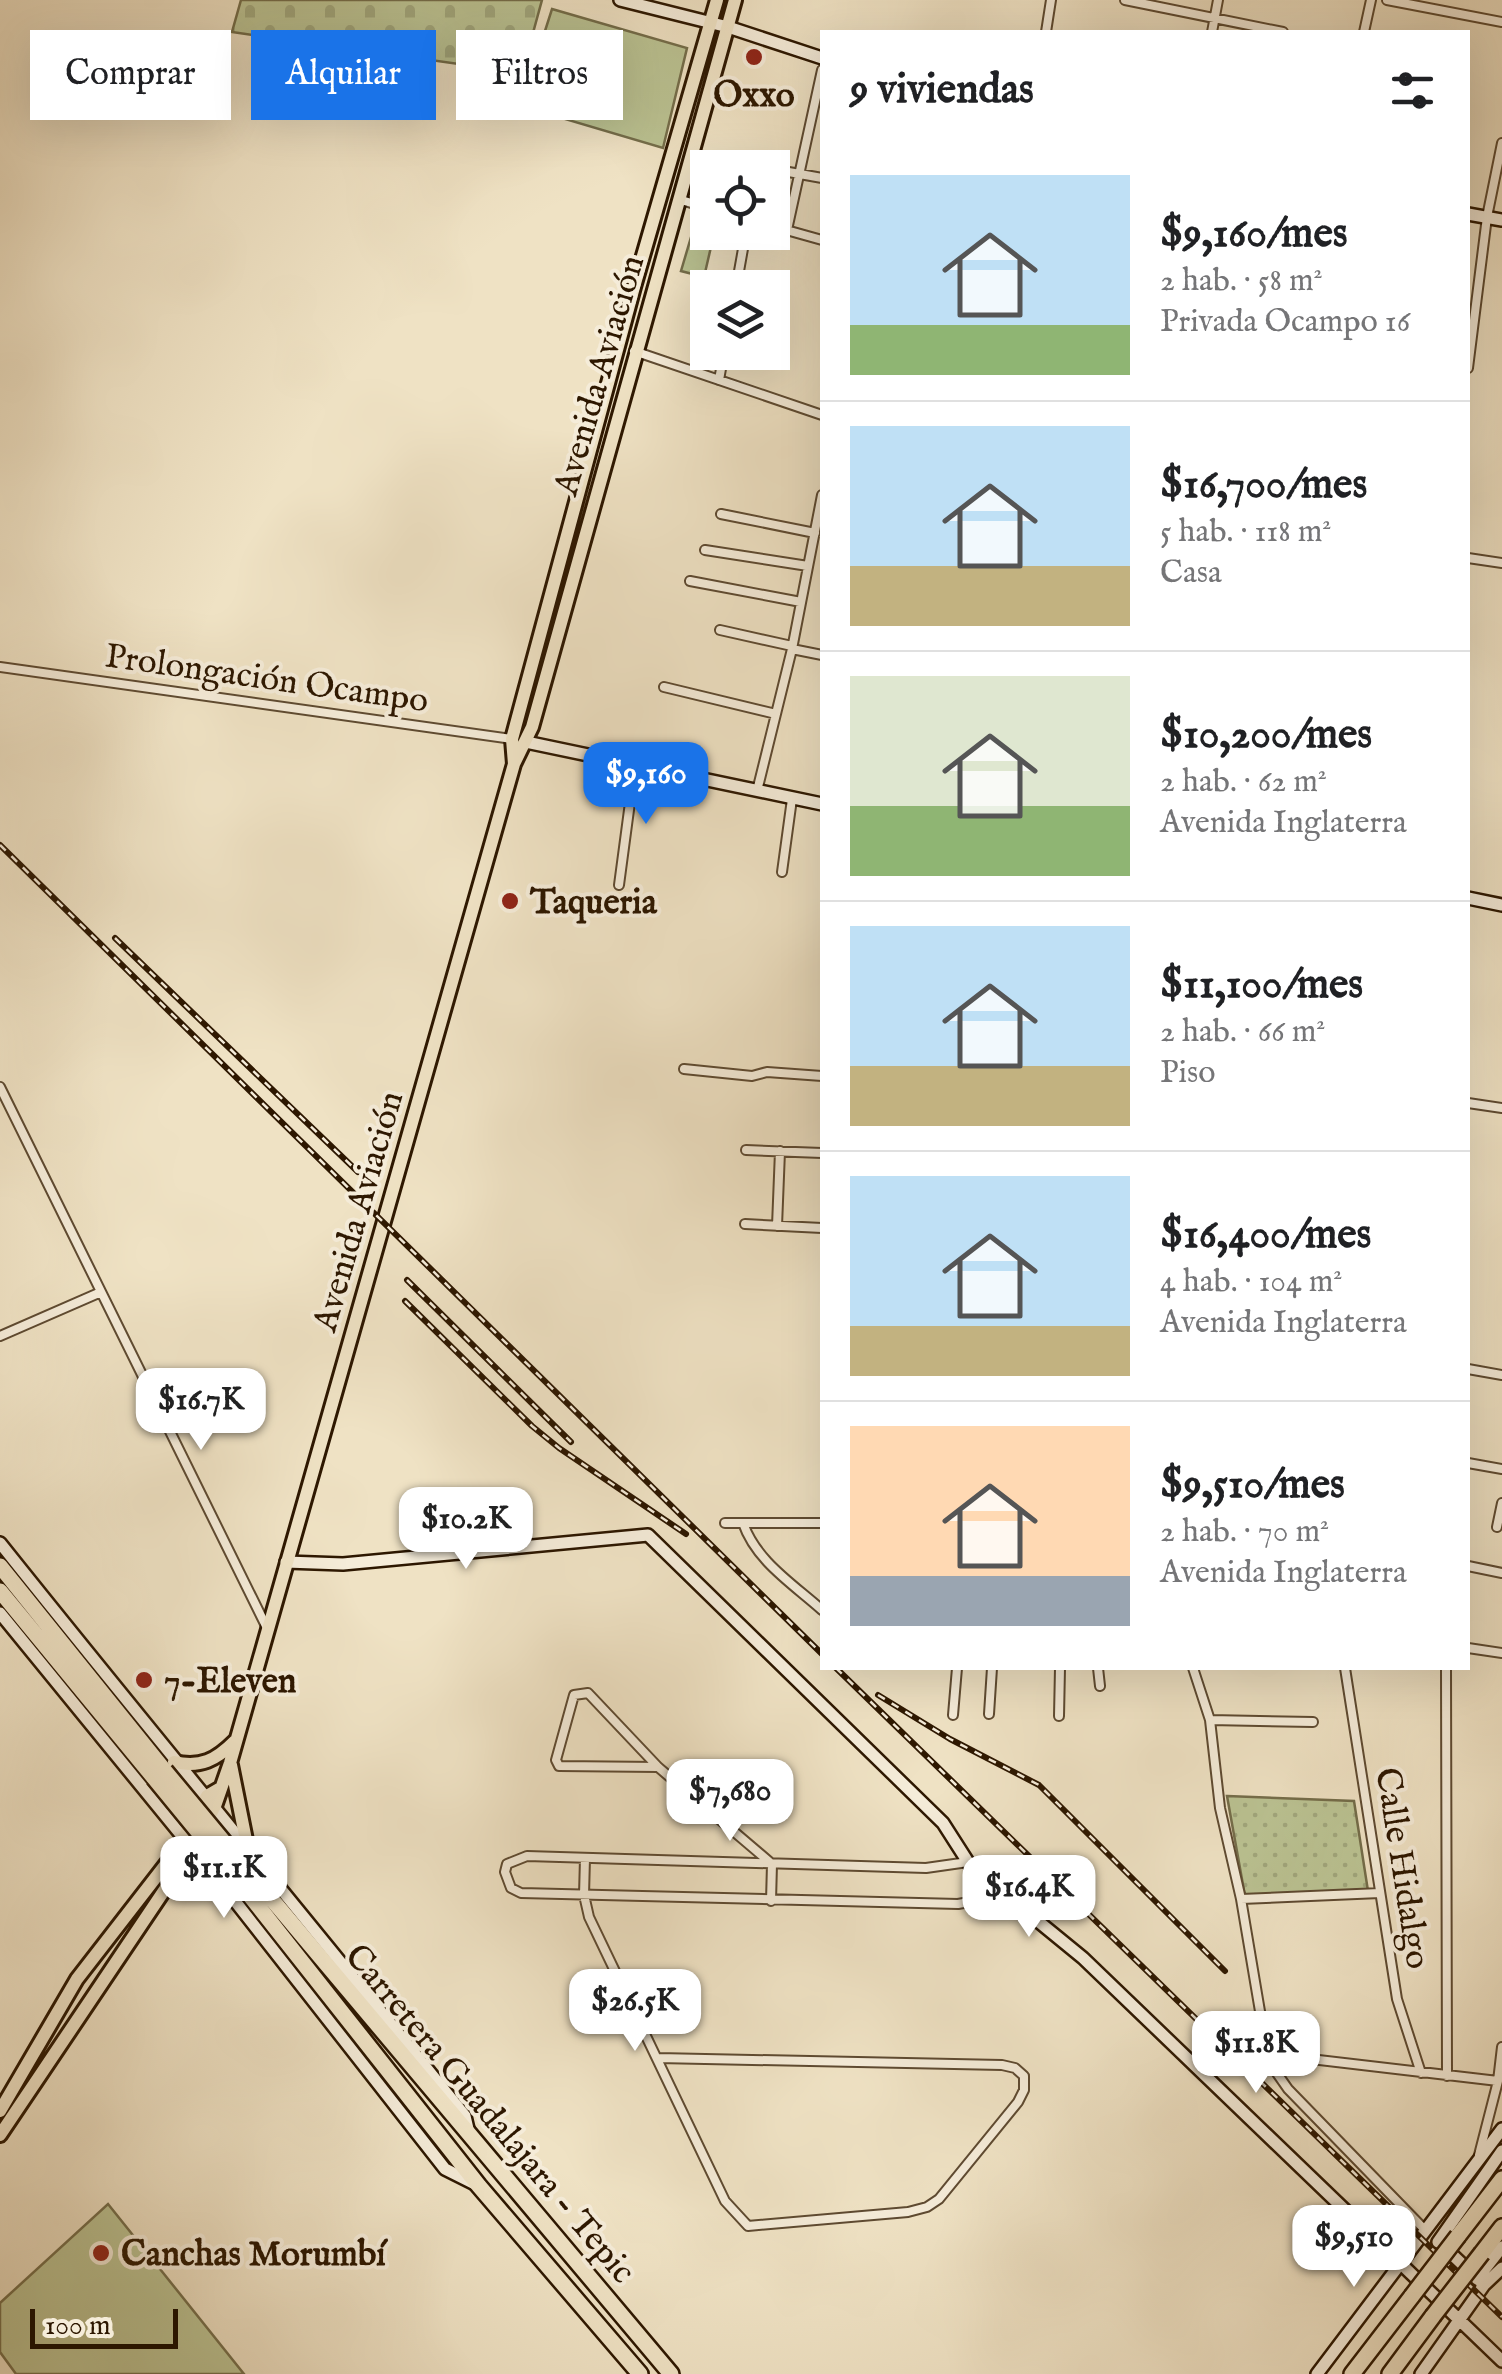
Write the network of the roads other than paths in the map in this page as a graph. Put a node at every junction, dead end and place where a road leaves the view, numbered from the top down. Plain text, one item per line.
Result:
1 (620, 0) edge
2 (717, 0) edge
3 (736, 0) edge
4 (1051, 0) edge
5 (1125, 0) edge
6 (1218, 0) edge
7 (1371, 0) edge
8 (1386, 0) edge
9 (1214, 20) junction
10 (1502, 22) edge
11 (710, 23) junction
12 (728, 27) junction
13 (1046, 30) edge
14 (1212, 30) edge
15 (1272, 30) edge
16 (1364, 30) edge
17 (820, 57) edge
18 (820, 79) edge
19 (1502, 144) edge
20 (692, 150) edge
21 (690, 157) edge
22 (790, 172) edge
23 (800, 174) junction
24 (820, 178) edge
25 (678, 199) junction
26 (690, 203) edge
27 (1470, 214) edge
28 (790, 217) edge
29 (1487, 217) junction
30 (1502, 220) edge
31 (790, 231) edge
32 (820, 239) edge
33 (634, 352) junction
34 (1470, 352) edge
35 (721, 370) edge
36 (719, 380) junction
37 (820, 414) edge
38 (820, 505) edge
39 (720, 514) dead end
40 (815, 533) junction
41 (705, 550) dead end
42 (1470, 558) edge
43 (1502, 564) edge
44 (808, 566) junction
45 (690, 582) dead end
46 (801, 602) junction
47 (720, 630) dead end
48 (792, 648) junction
49 (820, 654) edge
50 (0, 667) edge
51 (664, 687) dead end
52 (776, 714) junction
53 (519, 741) junction
54 (635, 765) junction
55 (756, 791) junction
56 (792, 799) junction
57 (820, 804) edge
58 (782, 872) dead end
59 (620, 885) dead end
60 (1470, 898) edge
61 (1502, 906) edge
62 (684, 1069) dead end
63 (820, 1076) edge
64 (0, 1087) edge
65 (1470, 1103) edge
66 (1502, 1108) edge
67 (746, 1150) dead end
68 (780, 1151) junction
69 (820, 1153) edge
70 (745, 1224) dead end
71 (777, 1226) junction
72 (820, 1228) edge
73 (102, 1292) junction
74 (0, 1336) edge
75 (1470, 1368) edge
76 (1502, 1374) edge
77 (1470, 1463) edge
78 (1502, 1469) edge
79 (1502, 1503) edge
80 (743, 1522) junction
81 (725, 1523) dead end
82 (820, 1523) edge
83 (1497, 1527) dead end
84 (0, 1543) edge
85 (286, 1562) junction
86 (0, 1566) edge
87 (1470, 1566) edge
88 (1502, 1573) edge
89 (0, 1591) edge
90 (820, 1608) edge
91 (0, 1612) edge
92 (268, 1630) junction
93 (1470, 1648) edge
94 (1502, 1652) edge
95 (957, 1670) edge
96 (992, 1670) edge
97 (1060, 1670) edge
98 (1098, 1670) edge
99 (1194, 1670) edge
100 (1345, 1670) edge
101 (1446, 1670) edge
102 (1100, 1686) dead end
103 (989, 1714) dead end
104 (952, 1715) dead end
105 (1059, 1716) dead end
106 (1210, 1720) junction
107 (1313, 1722) dead end
108 (236, 1739) junction
109 (230, 1763) junction
110 (658, 1767) junction
111 (159, 1774) junction
112 (214, 1797) junction
113 (188, 1844) junction
114 (248, 1845) junction
115 (585, 1858) junction
116 (968, 1862) junction
117 (772, 1864) junction
118 (268, 1870) junction
119 (242, 1874) junction
120 (1380, 1893) junction
121 (584, 1895) junction
122 (231, 1896) junction
123 (991, 1898) junction
124 (1240, 1899) junction
125 (772, 1901) junction
126 (1502, 2047) edge
127 (1268, 2054) junction
128 (658, 2058) junction
129 (1422, 2073) junction
130 (1447, 2076) junction
131 (1498, 2081) junction
132 (0, 2111) edge
133 (1502, 2129) edge
134 (0, 2134) edge
135 (471, 2136) junction
136 (1502, 2151) edge
137 (1478, 2162) junction
138 (1502, 2178) edge
139 (480, 2186) junction
140 (1502, 2227) edge
141 (1424, 2230) junction
142 (1438, 2242) junction
143 (1502, 2247) edge
144 (1401, 2263) junction
145 (1502, 2268) edge
146 (1481, 2282) junction
147 (1460, 2319) junction
148 (1502, 2361) edge
149 (640, 2374) edge
150 (672, 2374) edge
151 (1318, 2374) edge
152 (1352, 2374) edge
153 (1390, 2374) edge
154 (1421, 2374) edge

1 - 11 main road
2 - 11 main road, Avenida Aviación
3 - 12 main road, Avenida Aviación
4 - 13 street
5 - 9 street
6 - 9 street
7 - 16 street
8 - 10 street
9 - 14 street
9 - 15 street
11 - 12 main road
11 - 53 main road, Avenida Aviación
12 - 17 main road
12 - 20 main road, Avenida Aviación
18 - 23 street
19 - 29 street
21 - 25 main road, Avenida Aviación
22 - 23 street
23 - 24 street
23 - 28 street
25 - 26 street
25 - 33 main road, Avenida Aviación
27 - 29 main road
29 - 30 main road
29 - 34 street
31 - 32 street
33 - 36 street
33 - 53 main road, Avenida Aviación
35 - 36 street
36 - 37 street
38 - 40 street
39 - 40 street
40 - 44 street
41 - 44 street
42 - 43 street
44 - 46 street
45 - 46 street
46 - 48 street
47 - 48 street
48 - 49 street
48 - 52 street
50 - 53 street, Prolongación Ocampo
51 - 52 street
52 - 55 street
53 - 54 main road
53 - 85 main road, Avenida Aviación
54 - 55 main road
54 - 59 street
55 - 56 main road
56 - 57 main road
56 - 58 street
60 - 61 main road
62 - 63 street
64 - 73 street
65 - 66 street
67 - 68 street
68 - 69 street
68 - 71 street
70 - 71 street
71 - 72 street
73 - 74 street
73 - 92 street
75 - 76 street
77 - 78 street
79 - 83 street
80 - 81 street
80 - 82 street
80 - 90 street
84 - 111 main road
85 - 92 main road, Avenida Aviación
85 - 116 main road
86 - 111 highway, Carretera Guadalajara - Tepic
87 - 88 street
89 - 111 highway, Carretera Guadalajara - Tepic
91 - 111 main road
92 - 108 main road, Avenida Aviación
93 - 94 street
95 - 104 street
96 - 103 street
97 - 105 street
98 - 102 street
99 - 106 street
100 - 120 street, Calle Hidalgo
101 - 130 street
106 - 107 street
106 - 124 street
108 - 109 main road, Avenida Aviación
108 - 111 main road
109 - 112 main road, Avenida Aviación
109 - 114 main road
110 - 110 street
110 - 117 street
111 - 112 main road
111 - 113 main road
111 - 119 highway, Carretera Guadalajara - Tepic, bridge
112 - 113 main road, Avenida Aviación
112 - 114 main road
113 - 122 main road
113 - 132 main road
113 - 134 main road
114 - 118 main road
115 - 117 street
115 - 121 street
115 - 121 street
116 - 117 street
116 - 123 main road
117 - 125 street
118 - 122 main road
118 - 135 main road
119 - 135 highway, Carretera Guadalajara - Tepic
119 - 139 highway, Carretera Guadalajara - Tepic
120 - 124 street
120 - 129 street, Calle Hidalgo
121 - 125 street
121 - 128 street
122 - 139 main road
123 - 125 street
123 - 144 main road
124 - 127 street
126 - 131 street
127 - 129 street
127 - 141 street
128 - 128 street
129 - 130 street
130 - 131 street
131 - 137 street
133 - 137 main road
135 - 150 highway, Carretera Guadalajara - Tepic
136 - 142 main road
137 - 141 main road
138 - 152 highway, bridge
139 - 149 highway, Carretera Guadalajara - Tepic
140 - 153 highway, bridge
141 - 142 main road
141 - 144 main road
142 - 146 main road
143 - 146 main road
144 - 147 main road
144 - 151 main road
145 - 146 main road
146 - 147 main road
147 - 148 main road
147 - 154 main road

